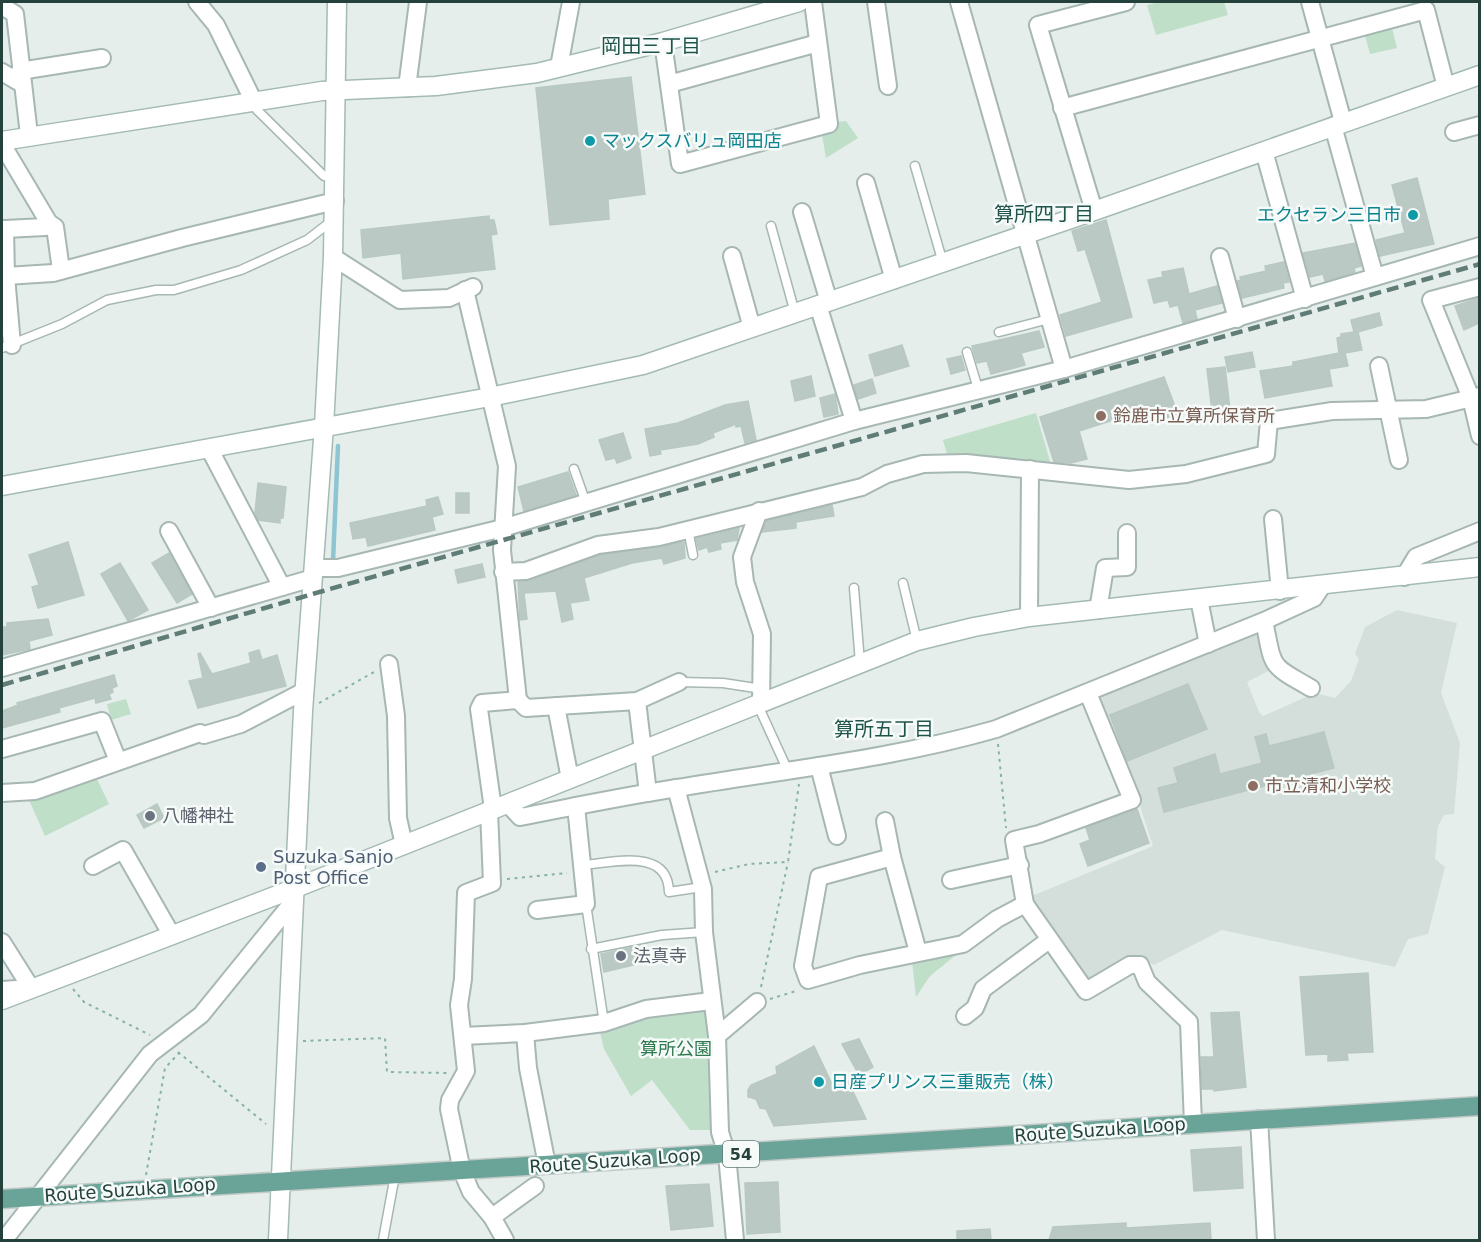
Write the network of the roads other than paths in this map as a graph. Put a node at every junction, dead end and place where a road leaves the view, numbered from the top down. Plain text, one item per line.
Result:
1 (197, 2) edge
2 (337, 2) edge
3 (418, 2) edge
4 (571, 2) edge
5 (799, 2) edge
6 (813, 2) edge
7 (876, 2) edge
8 (959, 2) edge
9 (1126, 2) edge
10 (1310, 2) edge
11 (2, 6) edge
12 (1320, 38) junction
13 (663, 42) junction
14 (818, 43) junction
15 (102, 58) dead end
16 (560, 67) junction
17 (2, 72) edge
18 (1479, 75) edge
19 (21, 77) junction
20 (669, 84) junction
21 (888, 86) dead end
22 (1446, 87) junction
23 (407, 88) junction
24 (336, 91) junction
25 (254, 102) junction
26 (1062, 108) junction
27 (1338, 124) junction
28 (1479, 125) edge
29 (1454, 132) dead end
30 (29, 135) junction
31 (2, 142) edge
32 (1264, 151) junction
33 (915, 165) dead end
34 (335, 177) junction
35 (866, 183) dead end
36 (335, 201) junction
37 (1094, 211) junction
38 (802, 212) dead end
39 (334, 220) junction
40 (49, 223) junction
41 (771, 226) dead end
42 (3, 230) edge
43 (1024, 236) junction
44 (1479, 246) edge
45 (732, 256) dead end
46 (333, 257) junction
47 (1220, 257) dead end
48 (943, 264) junction
49 (61, 270) junction
50 (6, 276) junction
51 (1375, 277) junction
52 (894, 280) junction
53 (1479, 287) edge
54 (1305, 299) junction
55 (824, 304) junction
56 (795, 314) junction
57 (1049, 319) junction
58 (1237, 319) junction
59 (752, 328) junction
60 (999, 332) dead end
61 (7, 346) edge
62 (967, 352) dead end
63 (1379, 366) dead end
64 (1064, 369) junction
65 (979, 392) junction
66 (490, 397) junction
67 (1475, 397) edge
68 (1389, 410) junction
69 (854, 421) junction
70 (324, 426) junction
71 (1479, 436) edge
72 (210, 450) junction
73 (1399, 460) dead end
74 (574, 470) dead end
75 (1030, 470) junction
76 (2, 486) edge
77 (586, 502) junction
78 (759, 511) junction
79 (1273, 519) dead end
80 (503, 528) junction
81 (688, 529) junction
82 (169, 531) dead end
83 (1479, 531) edge
84 (1127, 533) dead end
85 (693, 555) dead end
86 (1479, 567) edge
87 (503, 572) junction
88 (313, 573) junction
89 (1404, 577) junction
90 (903, 583) dead end
91 (1322, 586) junction
92 (282, 587) junction
93 (854, 588) dead end
94 (1280, 591) junction
95 (1199, 599) junction
96 (211, 608) junction
97 (1098, 610) junction
98 (1029, 617) junction
99 (1264, 621) junction
100 (917, 641) junction
101 (1208, 644) junction
102 (861, 663) junction
103 (389, 664) road end
104 (2, 668) edge
105 (679, 682) joint
106 (1311, 688) dead end
107 (304, 691) junction
108 (1088, 693) junction
109 (761, 696) junction
110 (518, 700) junction
111 (637, 701) junction
112 (556, 706) junction
113 (2, 749) edge
114 (642, 751) junction
115 (118, 761) junction
116 (819, 766) junction
117 (795, 770) junction
118 (570, 779) junction
119 (676, 788) junction
120 (648, 793) junction
121 (2, 794) edge
122 (576, 806) junction
123 (497, 808) junction
124 (885, 821) dead end
125 (837, 836) dead end
126 (404, 845) junction
127 (892, 857) junction
128 (1020, 864) junction
129 (93, 866) dead end
130 (582, 868) junction
131 (951, 880) dead end
132 (701, 881) junction
133 (293, 896) junction
134 (586, 904) junction
135 (1025, 904) junction
136 (537, 910) dead end
137 (704, 932) junction
138 (171, 934) junction
139 (1049, 940) junction
140 (2, 942) edge
141 (591, 949) junction
142 (918, 952) junction
143 (31, 988) junction
144 (2, 990) edge
145 (2, 1000) edge
146 (711, 1001) junction
147 (757, 1002) road end
148 (964, 1017) dead end
149 (604, 1023) junction
150 (525, 1033) junction
151 (463, 1036) junction
152 (717, 1036) junction
153 (1479, 1106) edge
154 (1258, 1119) junction
155 (1193, 1124) junction
156 (727, 1155) junction
157 (547, 1165) junction
158 (462, 1171) junction
159 (395, 1175) junction
160 (282, 1180) junction
161 (535, 1186) dead end
162 (39, 1197) junction
163 (2, 1199) edge
164 (492, 1217) junction
165 (4, 1240) edge
166 (278, 1240) edge
167 (383, 1240) edge
168 (505, 1240) edge
169 (735, 1240) edge
170 (1266, 1240) edge

1 - 25 street
2 - 24 street
3 - 23 street
4 - 16 street
5 - 13 street
6 - 14 street
7 - 21 street
8 - 43 street
9 - 26 street
10 - 12 street
11 - 19 street
12 - 22 street
12 - 26 street
12 - 27 street
13 - 16 street
13 - 20 street
14 - 20 street
14 - 20 street
15 - 19 street
16 - 23 street
17 - 19 street
18 - 22 street
19 - 30 street
22 - 27 street
23 - 24 street
24 - 25 street
24 - 34 street
25 - 30 street
25 - 34 lane
26 - 37 street
27 - 32 street
27 - 51 street
28 - 29 street
30 - 31 street
31 - 40 street
32 - 37 street
32 - 54 street
33 - 48 lane
34 - 36 street
35 - 52 street
36 - 39 street
36 - 49 street
37 - 43 street
38 - 55 street
39 - 46 street
39 - 61 lane
40 - 42 street
40 - 49 street
41 - 56 lane
42 - 50 street
43 - 48 street
43 - 57 street
44 - 51 street
45 - 59 street
46 - 66 street
46 - 70 street
47 - 58 street
48 - 52 street
49 - 50 street
50 - 61 street
51 - 54 street
52 - 55 street
53 - 67 street
54 - 58 street
55 - 56 street
55 - 69 street
56 - 59 street
57 - 60 lane
57 - 64 street
58 - 64 street
59 - 66 street
62 - 65 lane
63 - 68 street
64 - 65 street
65 - 69 street
66 - 70 street
66 - 80 street
67 - 68 street
67 - 71 street
68 - 73 street
68 - 75 street
69 - 77 street
70 - 72 street
70 - 88 street
72 - 76 street
72 - 92 street
74 - 77 lane
75 - 78 street
75 - 98 street
77 - 80 street
78 - 81 street
78 - 109 street
79 - 94 street
80 - 87 street
80 - 88 street
81 - 85 lane
81 - 87 street
82 - 96 street
83 - 89 street
84 - 97 street
86 - 89 street
87 - 110 street
88 - 92 street
88 - 107 street
89 - 91 street
90 - 100 lane
91 - 94 street
91 - 99 street
92 - 96 street
93 - 102 lane
94 - 95 street
95 - 97 street
95 - 101 street
96 - 104 street
97 - 98 street
98 - 100 street
99 - 101 street
99 - 106 street
100 - 102 street
101 - 108 street
102 - 109 street
103 - 126 street
105 - 109 lane
105 - 111 street
107 - 115 street
107 - 133 street
108 - 116 street
108 - 128 street
109 - 114 street
109 - 117 lane
110 - 112 street
110 - 123 street
111 - 112 street
111 - 114 street
112 - 118 street
113 - 115 street
114 - 118 street
114 - 120 street
115 - 121 street
116 - 117 street
116 - 125 street
117 - 119 street
118 - 123 street
119 - 120 street
119 - 132 street
120 - 122 street
122 - 123 street
122 - 130 street
123 - 126 street
123 - 151 street
124 - 127 street
126 - 133 street
127 - 142 street
127 - 142 street
128 - 131 street
128 - 135 street
129 - 138 street
130 - 132 lane
130 - 134 street
132 - 137 street
133 - 138 street
133 - 160 street
133 - 162 street
134 - 136 street
134 - 141 lane
135 - 139 street
135 - 142 street
137 - 141 lane
137 - 146 street
138 - 143 street
139 - 148 street
139 - 155 street
140 - 143 street
141 - 149 lane
143 - 144 street
143 - 145 street
146 - 149 street
146 - 152 street
147 - 152 street
149 - 150 street
150 - 151 street
150 - 157 street
151 - 158 street
152 - 156 street
153 - 154 main road, Route Suzuka Loop / 54
154 - 155 main road, Route Suzuka Loop / 54
154 - 170 street
155 - 156 main road, Route Suzuka Loop / 54
156 - 157 main road, Route Suzuka Loop / 54
156 - 169 street
157 - 158 main road, Route Suzuka Loop / 54
158 - 159 main road, Route Suzuka Loop / 54
158 - 164 street
159 - 160 main road, Route Suzuka Loop / 54
159 - 167 lane
160 - 162 main road, Route Suzuka Loop / 54
160 - 166 street
161 - 164 street
162 - 163 main road, Route Suzuka Loop / 54
162 - 165 street
164 - 168 street

